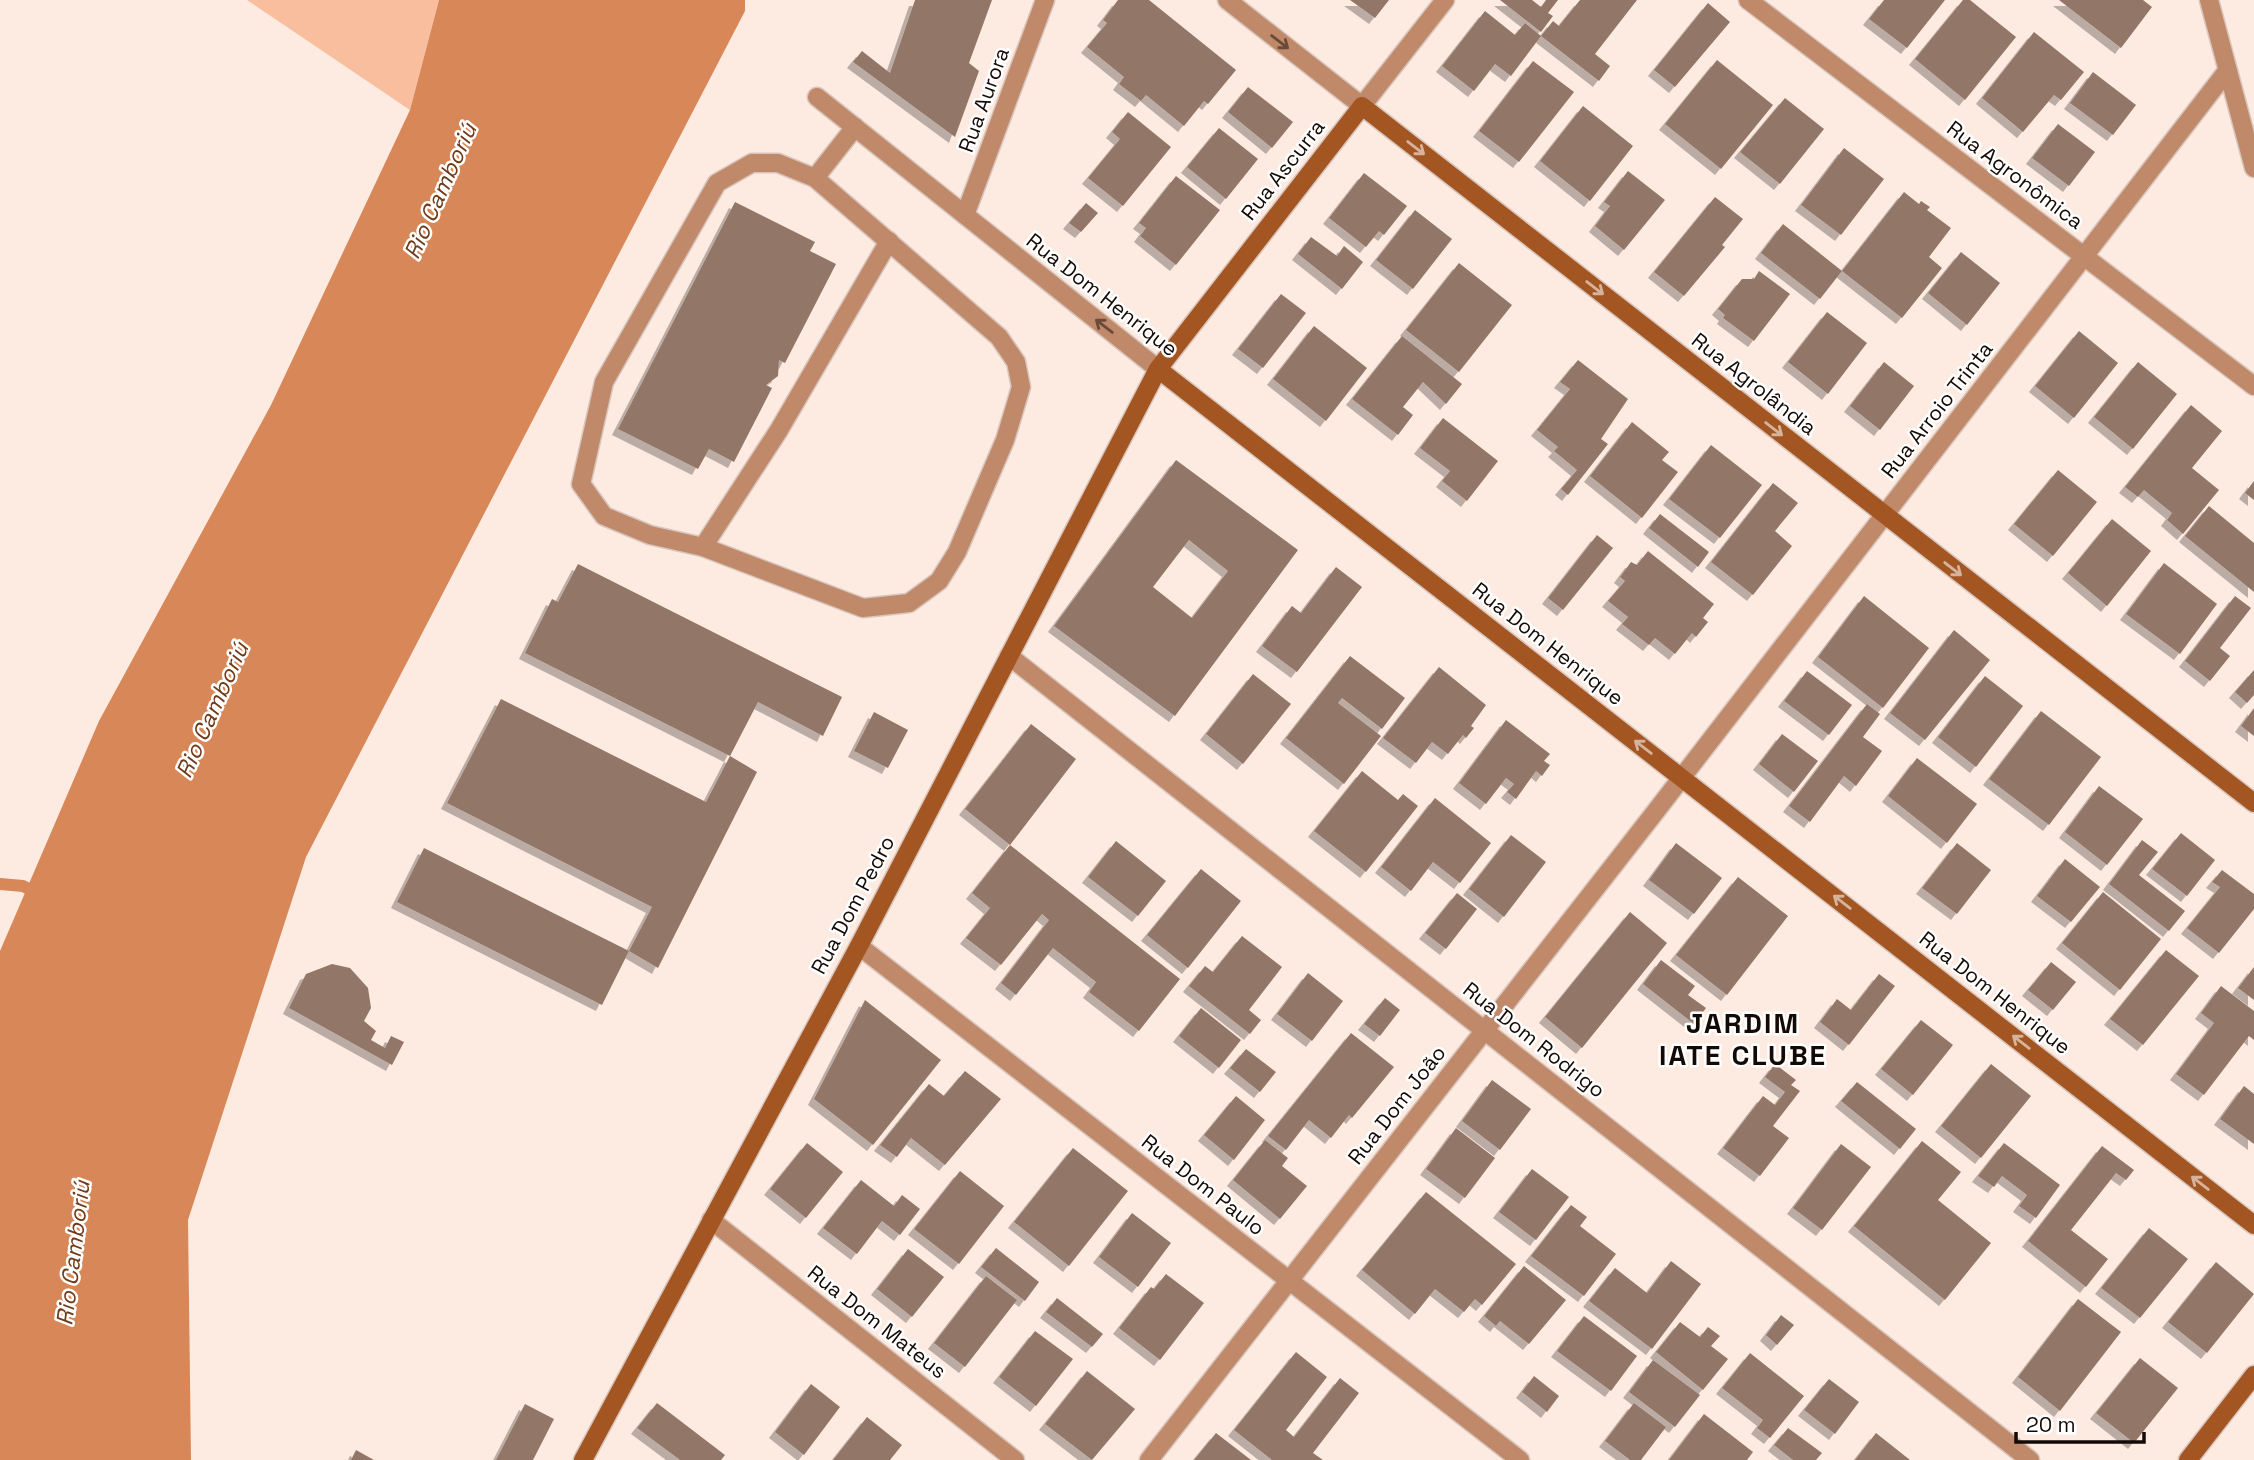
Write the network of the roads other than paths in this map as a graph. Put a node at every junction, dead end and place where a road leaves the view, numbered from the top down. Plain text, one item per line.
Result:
1 (1045, 0) edge
2 (1227, 0) edge
3 (1445, 0) edge
4 (1748, 0) edge
5 (2209, 0) edge
6 (2227, 71) junction
7 (817, 97) dead end
8 (1362, 106) junction
9 (855, 127) junction
10 (2254, 168) edge
11 (815, 178) junction
12 (965, 215) junction
13 (890, 241) junction
14 (2084, 257) junction
15 (1158, 369) junction
16 (2254, 386) edge
17 (1884, 515) junction
18 (703, 547) junction
19 (1009, 656) junction
20 (1682, 777) junction
21 (2254, 803) edge
22 (859, 946) junction
23 (1485, 1030) junction
24 (711, 1220) junction
25 (2254, 1225) edge
26 (1289, 1280) junction
27 (2254, 1375) edge
28 (583, 1460) edge
29 (1015, 1460) edge
30 (1149, 1460) edge
31 (1520, 1460) edge
32 (2030, 1460) edge
33 (2188, 1460) edge

1 - 12 street, Rua Aurora
2 -> 8 street, Rua Agrolândia
3 - 8 street, Rua Ascurra
4 - 14 street, Rua Agronômica
5 - 6 street
6 - 10 street
6 - 14 street, Rua Arroio Trinta
7 - 9 street, Rua Dom Henrique
8 - 15 street, Rua Ascurra
8 -> 17 street, Rua Agrolândia
9 - 11 street
9 - 12 street, Rua Dom Henrique
11 - 13 street
11 - 18 street
15 -> 12 street, Rua Dom Henrique
13 - 18 street
13 - 18 street
14 - 16 street, Rua Agronômica
14 - 17 street, Rua Arroio Trinta
15 - 19 street, Rua Dom Pedro
20 -> 15 street, Rua Dom Henrique
17 - 20 street, Rua Arroio Trinta
17 -> 21 street, Rua Agrolândia
19 - 22 street, Rua Dom Pedro
19 - 23 street, Rua Dom Rodrigo
20 - 23 street, Rua Dom João
25 -> 20 street, Rua Dom Henrique
22 - 24 street, Rua Dom Pedro
22 - 26 street, Rua Dom Paulo
23 - 26 street, Rua Dom João
23 - 32 street, Rua Dom Rodrigo
24 - 28 street, Rua Dom Pedro
24 - 29 street, Rua Dom Mateus
26 - 30 street, Rua Dom João
26 - 31 street, Rua Dom Paulo
27 - 33 street

